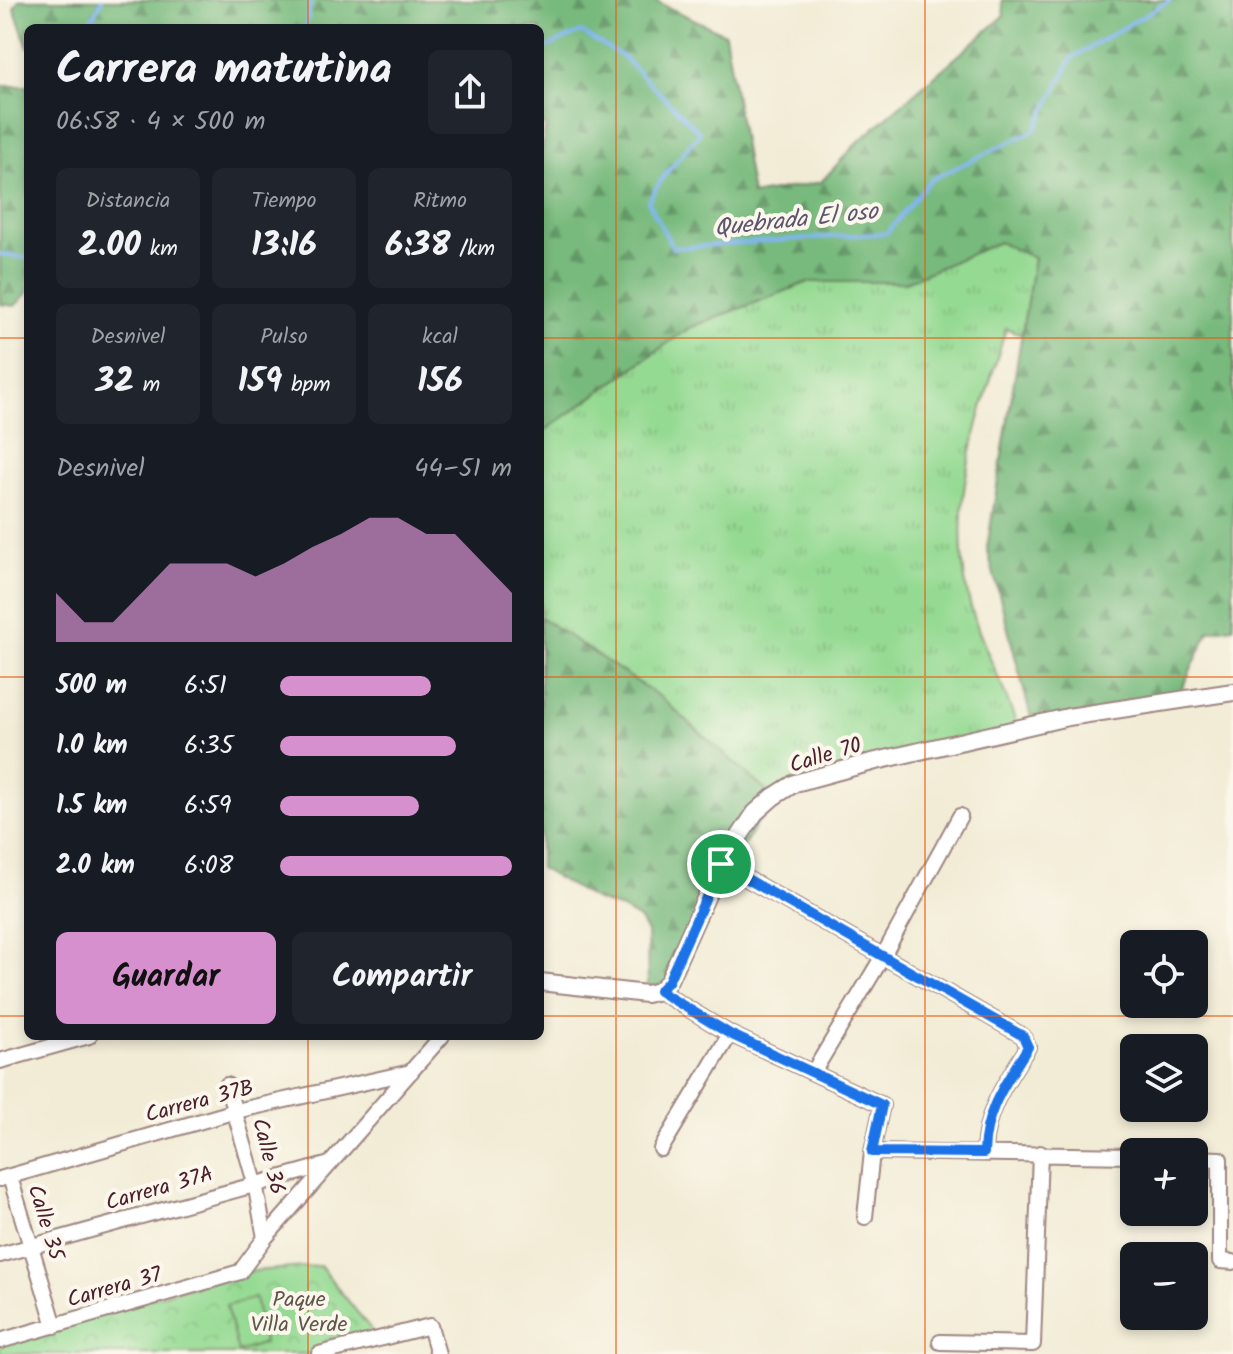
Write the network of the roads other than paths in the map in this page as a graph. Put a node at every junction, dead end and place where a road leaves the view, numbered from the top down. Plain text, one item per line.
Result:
1 (1233, 692) edge
2 (960, 816) dead end
3 (721, 864) junction
4 (883, 956) junction
5 (544, 982) edge
6 (659, 991) junction
7 (730, 1034) junction
8 (75, 1040) edge
9 (438, 1040) edge
10 (0, 1061) edge
11 (411, 1071) junction
12 (814, 1071) junction
13 (227, 1085) dead end
14 (236, 1111) junction
15 (661, 1149) dead end
16 (872, 1152) junction
17 (984, 1153) junction
18 (1040, 1153) junction
19 (1120, 1156) edge
20 (1208, 1159) edge
21 (330, 1164) junction
22 (5, 1178) edge
23 (255, 1183) junction
24 (865, 1217) dead end
25 (265, 1238) junction
26 (32, 1246) junction
27 (0, 1255) edge
28 (1233, 1262) edge
29 (55, 1326) junction
30 (0, 1341) edge
31 (940, 1342) dead end
32 (319, 1354) edge
33 (438, 1354) edge

1 - 3 main road, Calle 70
2 - 4 street
3 - 4 street
3 - 6 main road, Calle 70
4 - 12 street
4 - 17 street
5 - 6 main road
6 - 7 street
7 - 12 street
7 - 15 street
8 - 10 street
9 - 11 street
11 - 14 street, Carrera 37B
11 - 21 street
12 - 16 street
13 - 14 street, Calle 36
14 - 22 street, Carrera 37B
14 - 23 street, Calle 36
16 - 17 street
16 - 24 street
17 - 18 street
18 - 19 street
18 - 31 street
20 - 28 street
21 - 23 street, Carrera 37A
21 - 25 street
22 - 26 street, Calle 35
23 - 25 street, Calle 36
23 - 26 street, Carrera 37A
25 - 29 street, Carrera 37
26 - 27 street, Carrera 37A
26 - 29 street, Calle 35
29 - 30 street, Carrera 37
32 - 33 street

